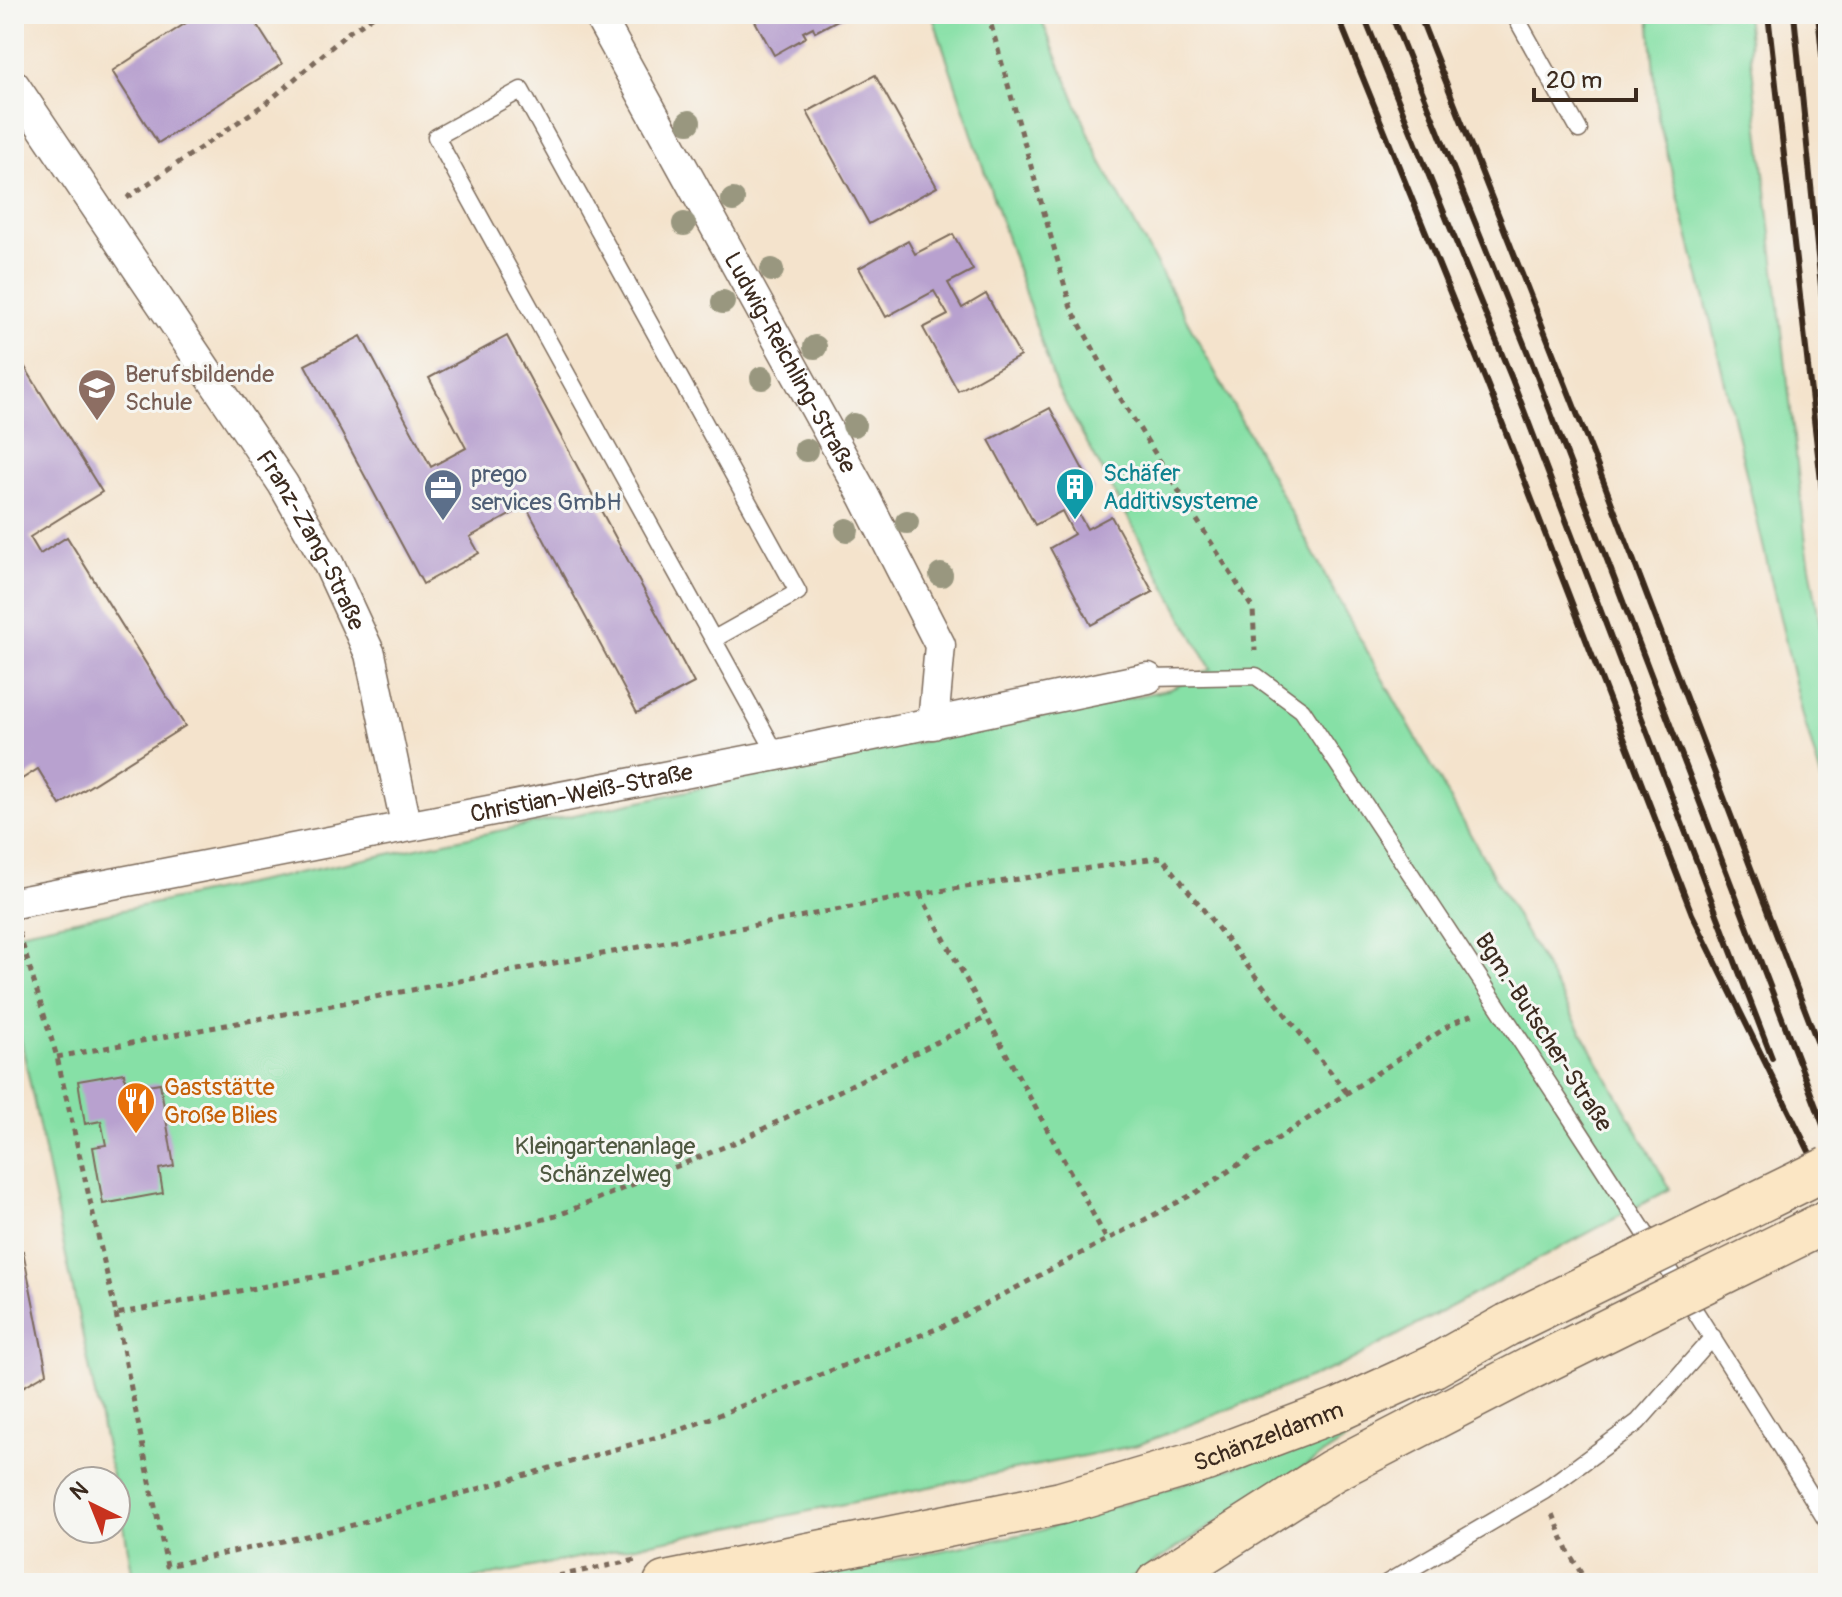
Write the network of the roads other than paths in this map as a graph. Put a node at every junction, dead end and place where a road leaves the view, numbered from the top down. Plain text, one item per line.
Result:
1 (598, 14) edge
2 (1514, 14) edge
3 (14, 85) edge
4 (1579, 130) dead end
5 (714, 639) junction
6 (1148, 678) joint
7 (933, 724) junction
8 (777, 755) junction
9 (406, 824) junction
10 (16, 915) edge
11 (1828, 1168) edge
12 (1828, 1221) edge
13 (1713, 1337) junction
14 (1828, 1523) edge
15 (655, 1571) edge
16 (1157, 1583) edge
17 (1387, 1583) edge

1 - 7 street, Ludwig-Reichling-Straße
2 - 4 lane
3 - 9 street, Franz-Zang-Straße
5 - 5 lane
5 - 8 lane
6 - 7 street, Christian-Weiß-Straße
6 - 13 lane, Bgm.-Butscher-Straße
7 - 8 street, Christian-Weiß-Straße
8 - 9 street, Christian-Weiß-Straße
9 - 10 street, Christian-Weiß-Straße
11 - 15 main road, Schänzeldamm, bridge
12 - 16 main road, bridge
13 - 14 lane, Bgm.-Butscher-Straße
13 - 17 lane

